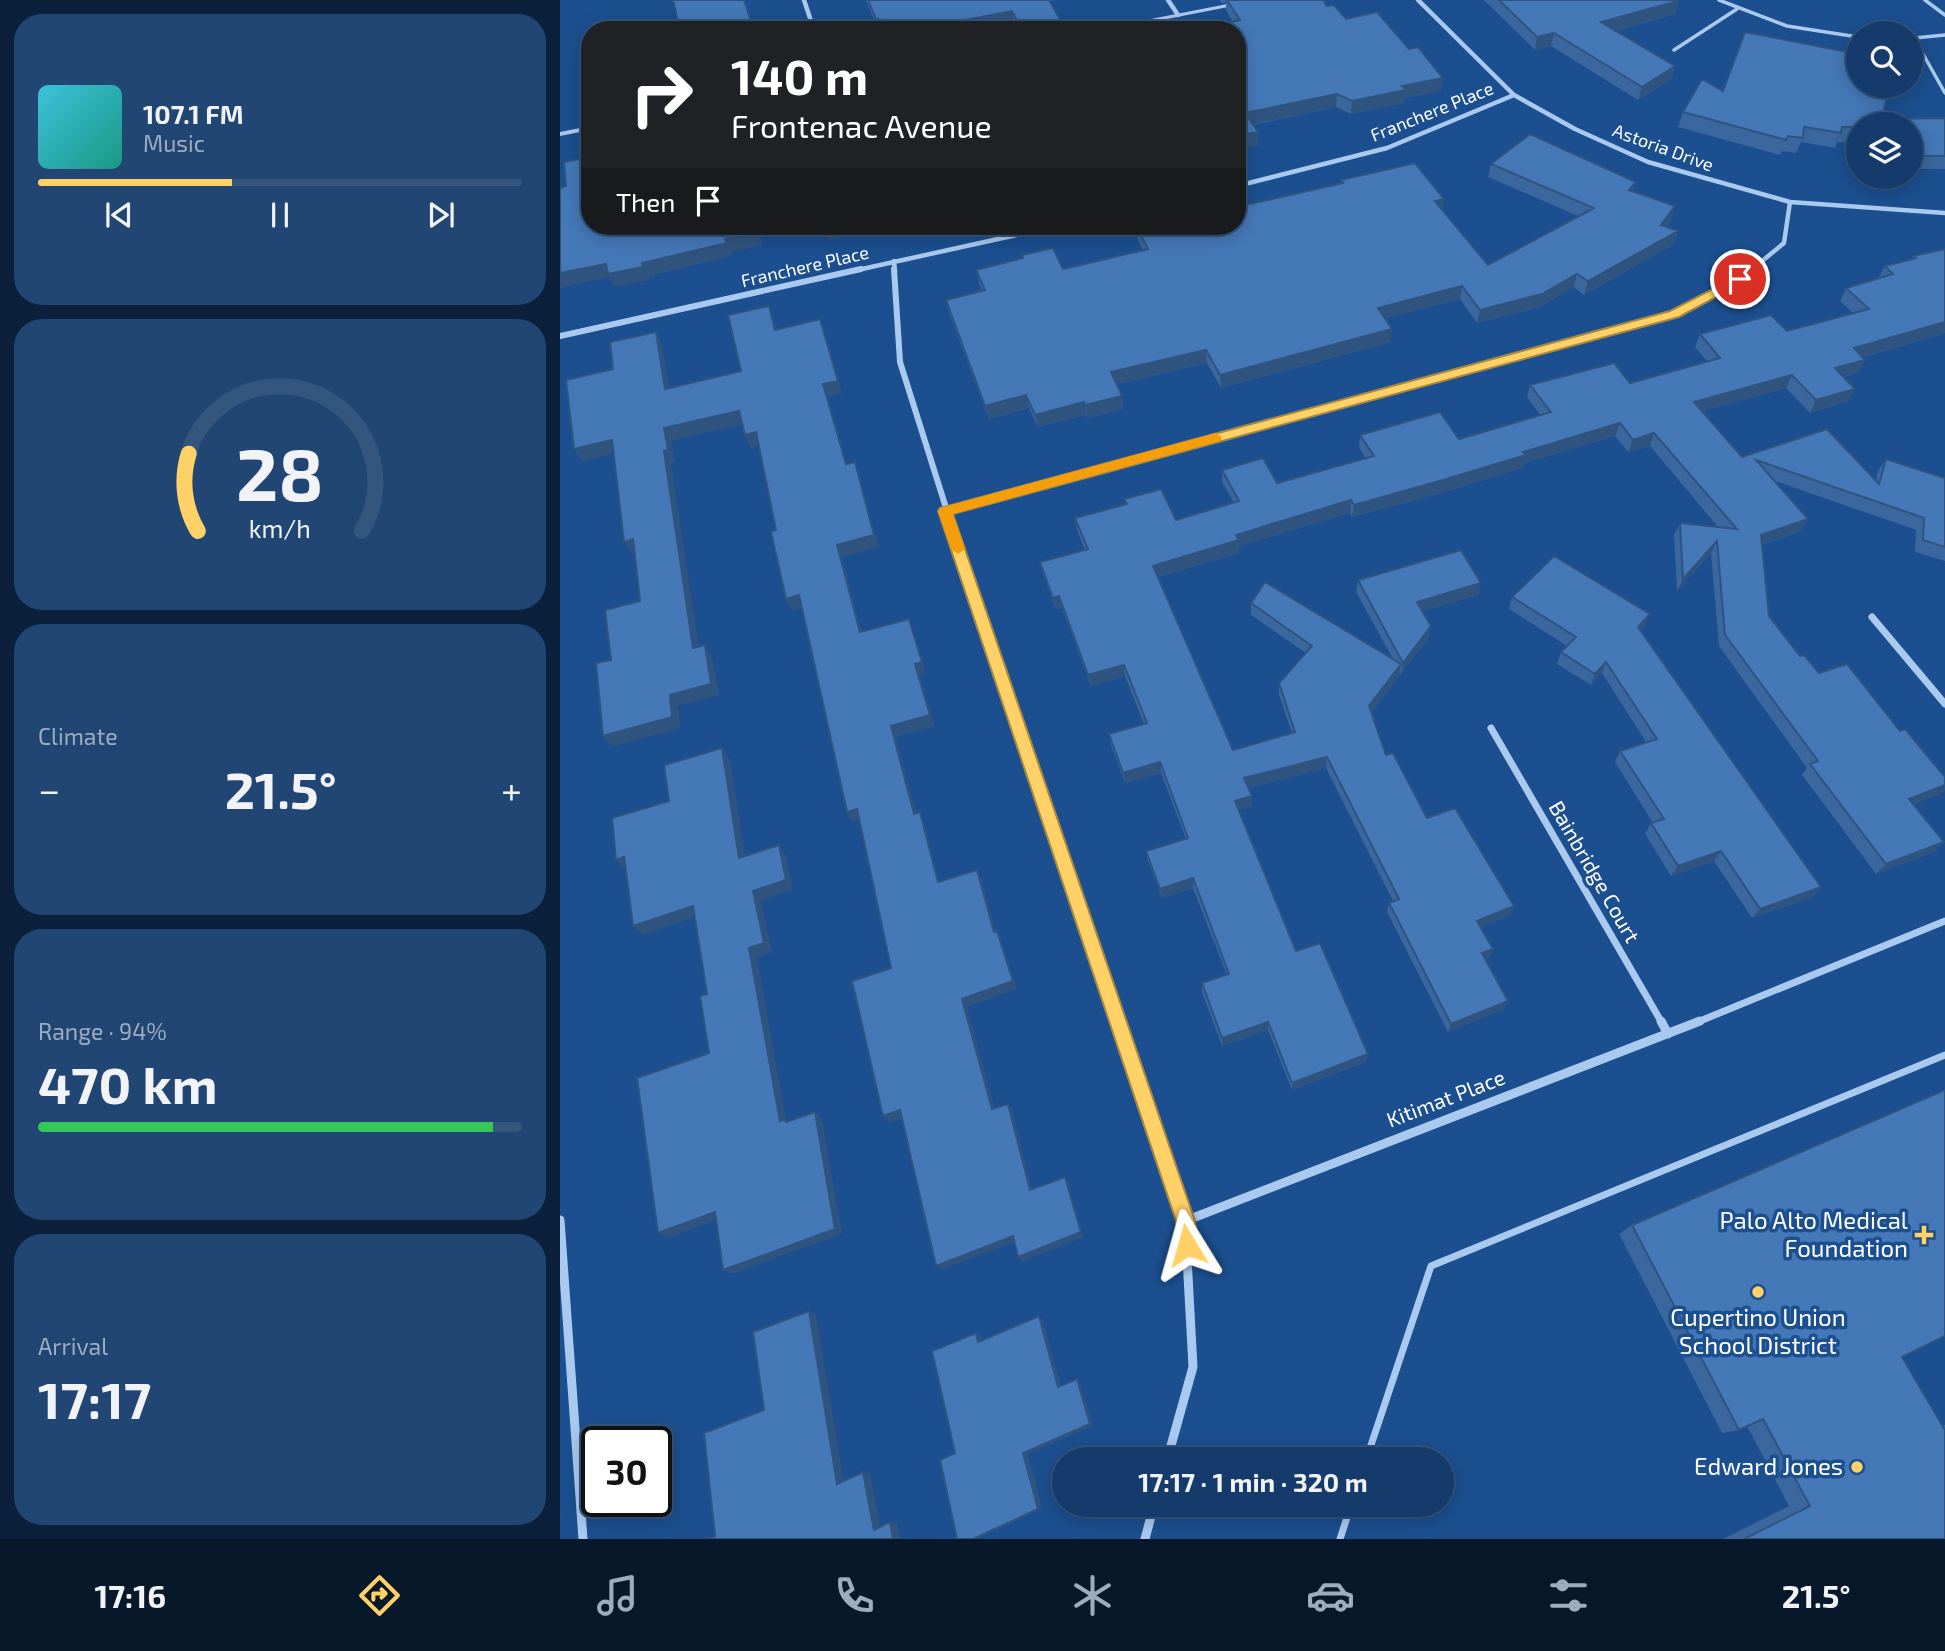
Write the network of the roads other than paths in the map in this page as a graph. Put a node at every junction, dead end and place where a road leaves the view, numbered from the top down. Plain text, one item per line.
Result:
1 (804, 0) edge
2 (1168, 0) edge
3 (1260, 0) edge
4 (1418, 0) edge
5 (1719, 0) edge
6 (1925, 0) edge
7 (1737, 9) junction
8 (1178, 15) junction
9 (1945, 15) edge
10 (811, 21) edge
11 (1146, 21) edge
12 (1846, 35) edge
13 (1945, 35) edge
14 (1923, 37) edge
15 (1674, 50) dead end
16 (1923, 55) edge
17 (1945, 93) edge
18 (1514, 95) junction
19 (581, 130) edge
20 (560, 134) edge
21 (1246, 184) edge
22 (1790, 202) junction
23 (1945, 213) edge
24 (1014, 235) edge
25 (894, 261) junction
26 (560, 337) edge
27 (945, 511) junction
28 (1872, 617) dead end
29 (1945, 704) edge
30 (1491, 728) dead end
31 (1945, 921) edge
32 (1668, 1034) junction
33 (1945, 1056) edge
34 (560, 1220) edge
35 (1185, 1221) junction
36 (561, 1257) edge
37 (1171, 1447) edge
38 (1370, 1447) edge
39 (1151, 1517) edge
40 (1347, 1517) edge
41 (583, 1539) edge
42 (1145, 1539) edge
43 (1340, 1539) edge

1 - 10 street
2 - 8 street
3 - 8 street
4 - 18 street, Astoria Drive
5 - 7 lane
6 - 9 lane
7 - 12 lane
7 - 15 lane
8 - 11 street
13 - 14 lane
16 - 17 lane
18 - 21 street, Franchere Place
18 - 22 street, Astoria Drive
19 - 20 street
22 - 23 street, Astoria Drive
22 - 27 street
24 - 25 street, Franchere Place
25 - 26 street, Franchere Place
25 - 27 street
27 - 35 street
28 - 29 street
30 - 32 street, Bainbridge Court
31 - 32 street, Kitimat Place
32 - 35 street, Kitimat Place
33 - 38 lane
34 - 36 street
35 - 37 street
36 - 41 street
39 - 42 street
40 - 43 lane

